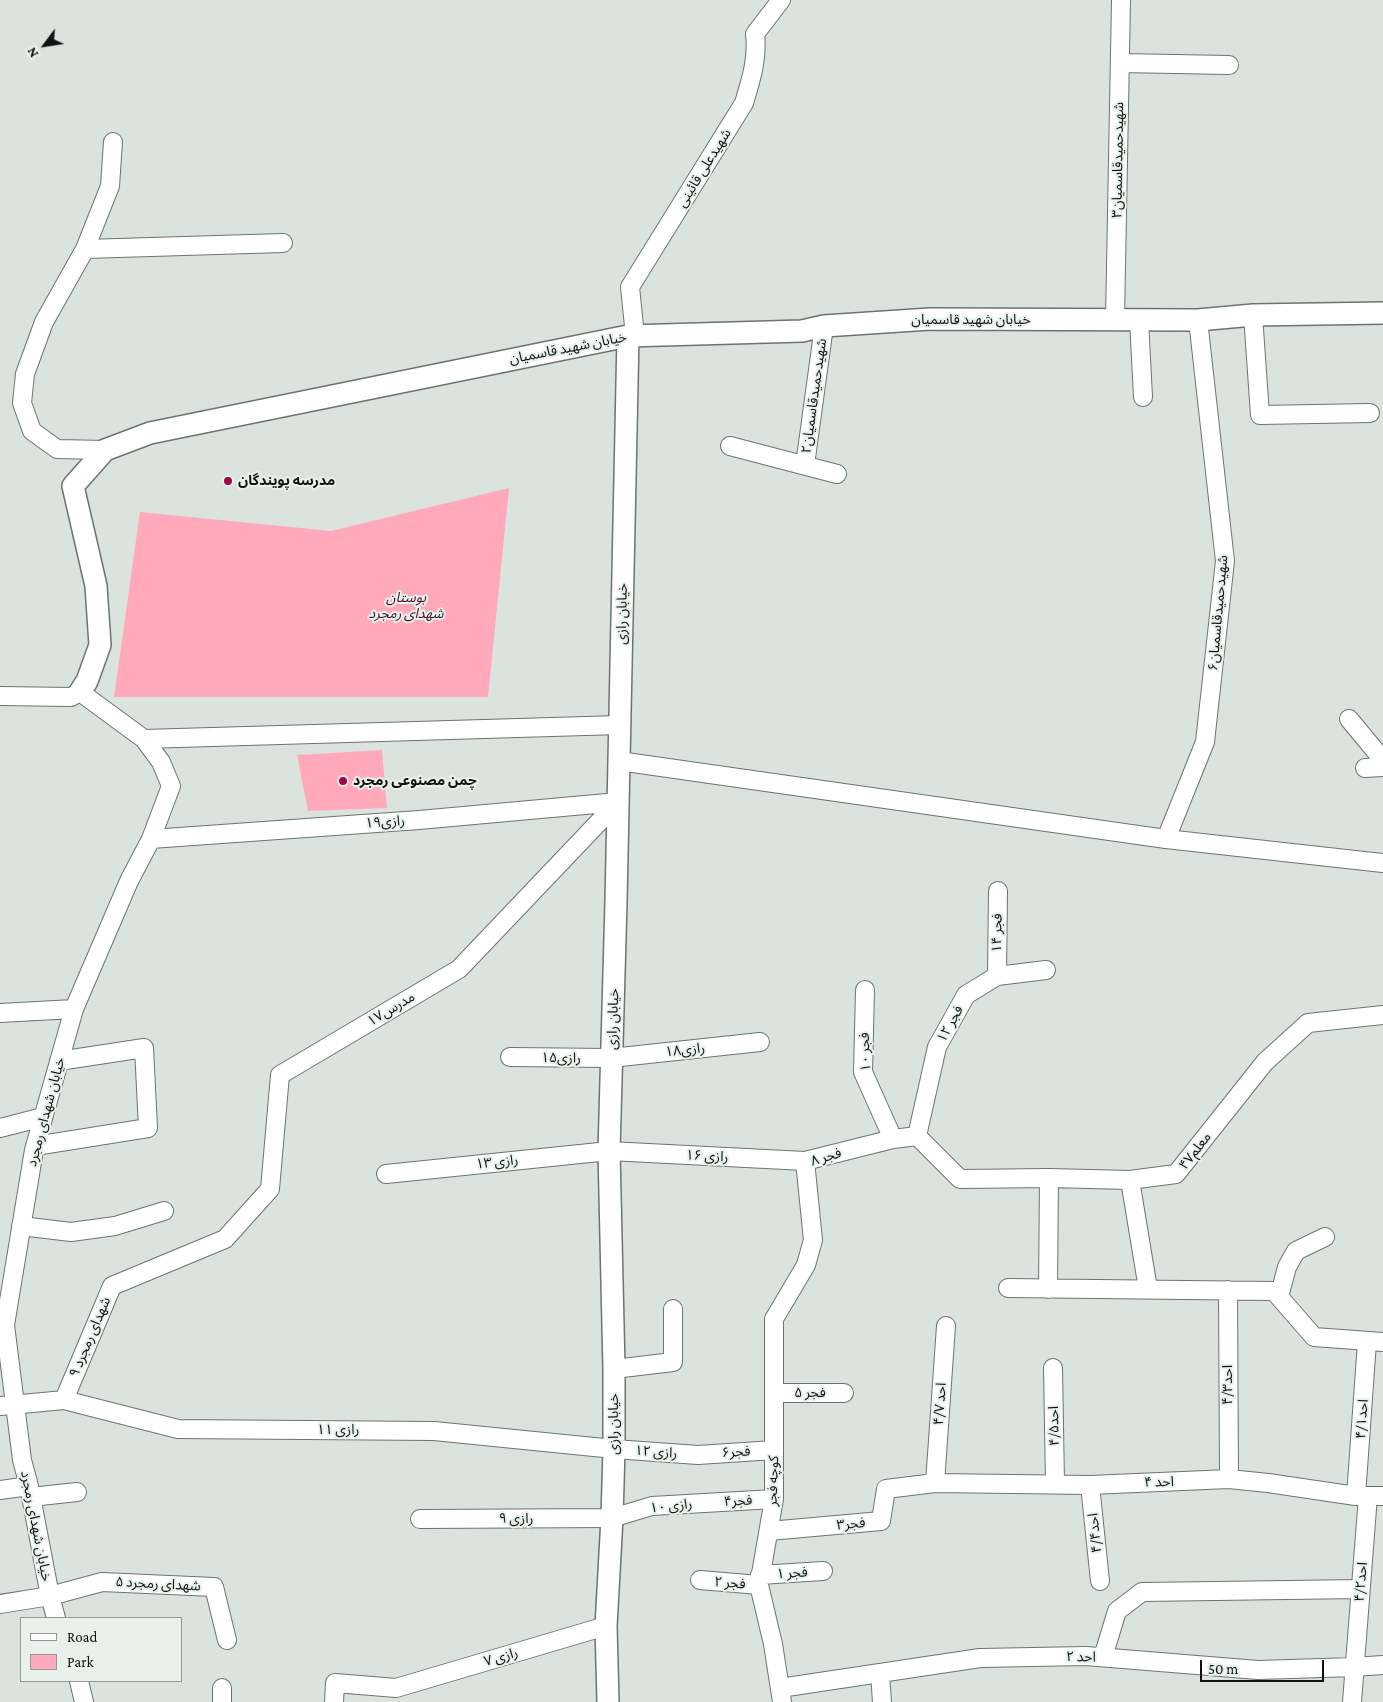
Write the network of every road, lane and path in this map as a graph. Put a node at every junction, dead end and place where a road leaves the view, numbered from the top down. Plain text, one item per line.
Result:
1 (781, 0) edge
2 (1121, 0) edge
3 (1120, 63) junction
4 (1230, 65) dead end
5 (113, 142) dead end
6 (283, 243) dead end
7 (85, 249) junction
8 (1383, 313) edge
9 (1253, 315) junction
10 (1115, 320) junction
11 (1140, 320) junction
12 (1198, 320) junction
13 (824, 326) junction
14 (631, 336) junction
15 (1143, 397) dead end
16 (1370, 413) dead end
17 (730, 446) dead end
18 (105, 450) junction
19 (805, 465) junction
20 (837, 474) dead end
21 (80, 692) junction
22 (0, 696) edge
23 (1349, 719) dead end
24 (620, 725) junction
25 (144, 739) junction
26 (1383, 760) edge
27 (619, 761) junction
28 (1383, 767) edge
29 (1365, 768) dead end
30 (618, 802) junction
31 (151, 839) junction
32 (1166, 839) junction
33 (1383, 863) edge
34 (998, 891) dead end
35 (1046, 970) dead end
36 (996, 976) junction
37 (865, 990) dead end
38 (74, 1009) junction
39 (0, 1013) edge
40 (1383, 1015) edge
41 (760, 1042) dead end
42 (510, 1057) dead end
43 (611, 1058) junction
44 (59, 1061) junction
45 (43, 1117) junction
46 (0, 1128) edge
47 (917, 1136) junction
48 (893, 1139) junction
49 (35, 1146) junction
50 (608, 1151) junction
51 (805, 1161) junction
52 (386, 1174) dead end
53 (1049, 1178) junction
54 (1130, 1180) junction
55 (164, 1212) dead end
56 (21, 1226) junction
57 (1325, 1237) dead end
58 (225, 1239) joint
59 (806, 1265) joint
60 (1008, 1288) dead end
61 (1048, 1288) junction
62 (1148, 1289) junction
63 (1228, 1290) junction
64 (1279, 1297) junction
65 (673, 1309) dead end
66 (946, 1326) dead end
67 (1375, 1342) edge
68 (1053, 1368) dead end
69 (614, 1369) junction
70 (775, 1393) junction
71 (844, 1393) dead end
72 (64, 1400) junction
73 (7, 1405) edge
74 (614, 1449) junction
75 (774, 1450) junction
76 (698, 1455) joint
77 (1229, 1479) junction
78 (934, 1483) junction
79 (1055, 1484) junction
80 (1090, 1485) junction
81 (0, 1490) edge
82 (30, 1491) junction
83 (77, 1492) dead end
84 (1369, 1496) edge
85 (774, 1499) junction
86 (702, 1503) joint
87 (612, 1518) junction
88 (420, 1519) dead end
89 (768, 1531) junction
90 (823, 1571) dead end
91 (700, 1580) dead end
92 (760, 1580) junction
93 (1100, 1581) dead end
94 (1360, 1589) junction
95 (50, 1596) junction
96 (0, 1604) edge
97 (56, 1617) edge
98 (606, 1626) junction
99 (227, 1640) dead end
100 (1104, 1657) junction
101 (1383, 1665) edge
102 (1354, 1668) junction
103 (880, 1673) junction
104 (79, 1682) edge
105 (396, 1695) edge
106 (781, 1695) edge
107 (84, 1702) edge
108 (334, 1702) edge
109 (608, 1702) edge
110 (882, 1702) edge
111 (1352, 1702) edge

1 - 14 street, شهیدعلی قائینی
2 - 3 street, شهیدحمیدقاسمیان۳
3 - 4 street
3 - 10 street, شهیدحمیدقاسمیان۳
5 - 7 street
6 - 7 street
7 - 18 street
8 - 9 street, خیابان شهید قاسمیان
9 - 12 street, خیابان شهید قاسمیان
9 - 16 street
10 - 11 street, خیابان شهید قاسمیان
10 - 13 street, خیابان شهید قاسمیان
11 - 12 street, خیابان شهید قاسمیان
11 - 15 street
12 - 32 street, شهیدحمیدقاسمیان۶
13 - 14 street, خیابان شهید قاسمیان
13 - 19 street, شهیدحمیدقاسمیان۲
14 - 18 street, خیابان شهید قاسمیان
14 - 24 street, خیابان رازی
17 - 19 street, شهیدحمیدقاسمیان۲
18 - 21 street, خیابان شهید قاسمیان
19 - 20 street, شهیدحمیدقاسمیان۲
21 - 22 street
21 - 25 street, خیابان شهدای رمجرد
23 - 26 street
24 - 25 street
24 - 27 street, خیابان رازی
25 - 31 street, خیابان شهدای رمجرد
27 - 30 street, خیابان رازی
27 - 32 street
28 - 29 street
30 - 31 street, رازی۱۹
30 - 43 street, خیابان رازی
30 - 58 street, مدرس۱۷
31 - 38 street, خیابان شهدای رمجرد
32 - 33 street
34 - 36 street, فجر ۱۴
35 - 36 street, فجر ۱۲
36 - 47 street, فجر ۱۲
37 - 48 street, فجر ۱۰
38 - 39 street
38 - 44 street, خیابان شهدای رمجرد
40 - 54 street, معلم۴۷
41 - 43 street, رازی۱۸
42 - 43 street, رازی۱۵
43 - 50 street, خیابان رازی
44 - 45 street, خیابان شهدای رمجرد
44 - 49 street
45 - 46 street
45 - 49 street, خیابان شهدای رمجرد
47 - 48 street, فجر ۸
47 - 53 street, معلم۴۷
48 - 51 street, فجر ۸
49 - 56 street, خیابان شهدای رمجرد
50 - 51 street, رازی ۱۶
50 - 52 street, رازی ۱۳
50 - 69 street, خیابان رازی
51 - 59 street, فجر ۸
53 - 54 street, معلم۴۷
53 - 61 street
54 - 62 street
55 - 56 street
56 - 73 street, خیابان شهدای رمجرد
57 - 64 street
58 - 72 street, شهدای رمجرد ۹
59 - 70 street, کوچه فجر
60 - 61 street
61 - 62 street
62 - 63 street
63 - 64 street
63 - 77 street, احد۴/۳
64 - 67 street
65 - 69 street
66 - 78 street, احد ۴/۷
67 - 84 street, احد۴/۱
68 - 79 street, احد۴/۵
69 - 74 street, خیابان رازی
70 - 71 street, فجر ۵
70 - 75 street, کوچه فجر
72 - 73 street
72 - 74 street, رازی ۱۱
73 - 82 street, خیابان شهدای رمجرد
74 - 76 street, رازی ۱۲
74 - 87 street, خیابان رازی
75 - 76 street, فجر۶
75 - 85 street, کوچه فجر
77 - 80 street, احد ۴
77 - 84 street, احد ۴
78 - 79 street, احد ۴
78 - 89 street, فجر۳
79 - 80 street, احد ۴
80 - 93 street, احد۴/۴
81 - 82 street
82 - 83 street
82 - 95 street, خیابان شهدای رمجرد
84 - 94 street, احد۴/۲
85 - 86 street, فجر۴
85 - 89 street, کوچه فجر
86 - 87 street, رازی ۱۰
87 - 88 street, رازی ۹
87 - 98 street, خیابان رازی
89 - 92 street, کوچه فجر
90 - 92 street, فجر ۱
91 - 92 street, فجر ۲
92 - 106 street, کوچه فجر
94 - 100 street
94 - 102 street, احد۴/۲
95 - 96 street
95 - 97 street, خیابان شهدای رمجرد
95 - 99 street, شهدای رمجرد ۵
98 - 105 street, رازی ۷
98 - 109 street, خیابان رازی
100 - 102 street, احد ۲
100 - 103 street, احد ۲
101 - 102 street, احد ۲
102 - 111 street, احد۴/۲
103 - 106 street, احد ۲
103 - 110 street
104 - 107 street
105 - 108 street

